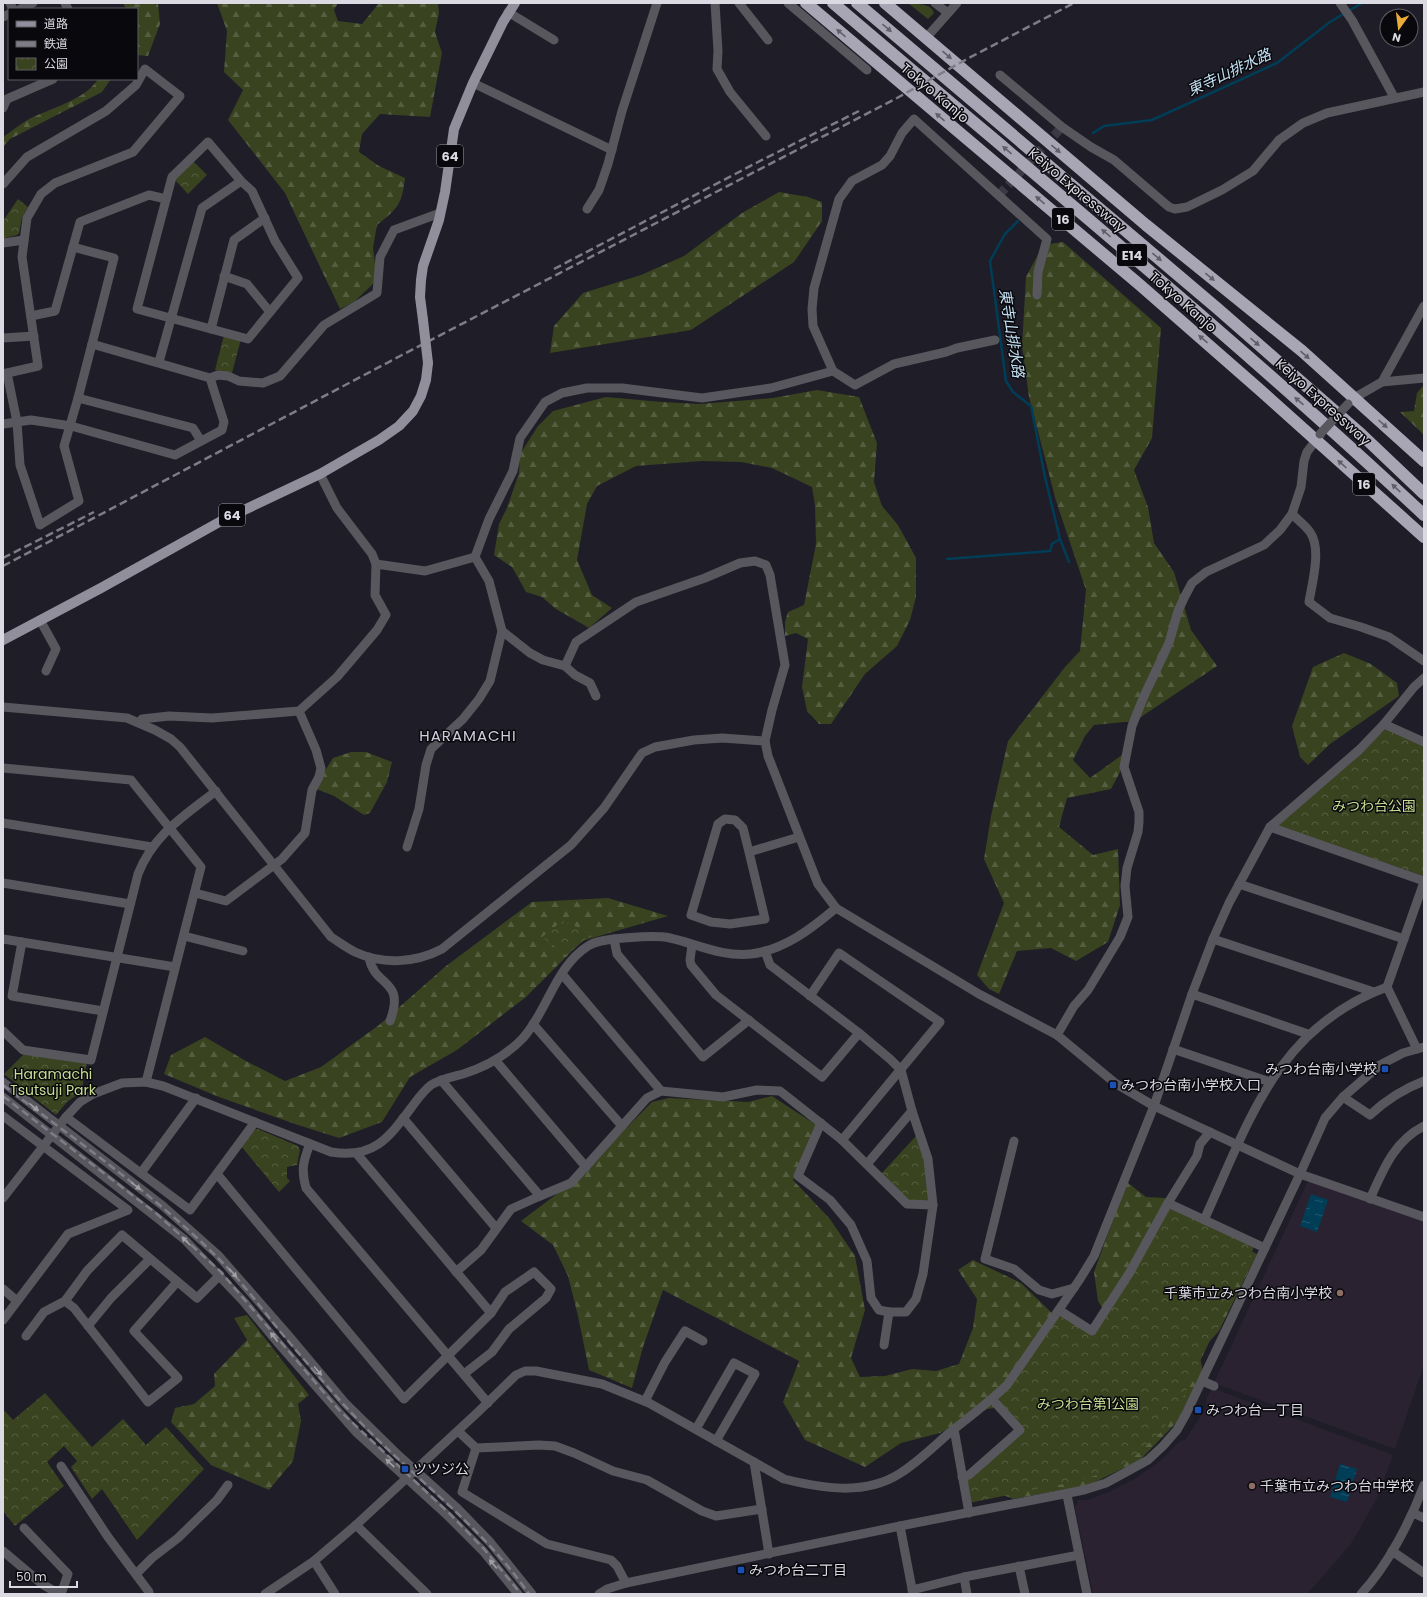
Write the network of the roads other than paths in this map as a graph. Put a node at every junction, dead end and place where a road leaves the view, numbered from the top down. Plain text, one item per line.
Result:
1 (33, 3) edge
2 (515, 3) edge
3 (657, 3) edge
4 (715, 3) edge
5 (739, 3) edge
6 (788, 3) edge
7 (806, 3) edge
8 (833, 3) edge
9 (857, 3) edge
10 (885, 3) edge
11 (935, 3) edge
12 (956, 3) edge
13 (1342, 5) edge
14 (22, 8) edge
15 (508, 12) junction
16 (948, 13) junction
17 (926, 38) junction
18 (554, 40) dead end
19 (768, 40) dead end
20 (867, 70) dead end
21 (1000, 75) dead end
22 (51, 80) edge
23 (473, 83) junction
24 (1424, 92) edge
25 (1394, 97) junction
26 (3, 108) edge
27 (766, 136) dead end
28 (612, 150) junction
29 (241, 181) junction
30 (3, 184) edge
31 (166, 199) junction
32 (588, 208) dead end
33 (440, 213) junction
34 (265, 218) junction
35 (24, 240) junction
36 (3, 242) edge
37 (73, 247) junction
38 (224, 276) junction
39 (1037, 295) dead end
40 (1424, 306) edge
41 (270, 312) junction
42 (31, 316) junction
43 (172, 319) junction
44 (211, 329) junction
45 (34, 336) junction
46 (3, 338) edge
47 (995, 340) dead end
48 (92, 344) junction
49 (159, 362) junction
50 (833, 371) junction
51 (5, 374) edge
52 (210, 378) junction
53 (1424, 378) edge
54 (1382, 382) junction
55 (78, 398) junction
56 (1351, 401) junction
57 (17, 422) junction
58 (3, 424) edge
59 (71, 426) junction
60 (1361, 434) junction
61 (1318, 437) junction
62 (202, 441) junction
63 (1424, 461) edge
64 (320, 474) junction
65 (1424, 486) edge
66 (1424, 494) edge
67 (1292, 514) junction
68 (1424, 515) edge
69 (1424, 538) edge
70 (475, 557) junction
71 (376, 564) junction
72 (40, 620) junction
73 (502, 631) junction
74 (3, 640) edge
75 (1424, 660) edge
76 (565, 666) junction
77 (46, 671) dead end
78 (1424, 678) edge
79 (596, 696) dead end
80 (3, 707) edge
81 (299, 711) junction
82 (140, 722) junction
83 (1384, 724) junction
84 (766, 741) junction
85 (1424, 742) edge
86 (3, 768) edge
87 (216, 791) junction
88 (3, 823) edge
89 (170, 827) junction
90 (1270, 827) junction
91 (799, 837) junction
92 (152, 847) junction
93 (407, 847) dead end
94 (749, 852) junction
95 (275, 864) junction
96 (1424, 881) edge
97 (3, 883) edge
98 (1239, 884) junction
99 (195, 893) junction
100 (130, 904) junction
101 (836, 908) junction
102 (184, 936) junction
103 (3, 938) edge
104 (614, 939) junction
105 (1213, 939) junction
106 (1404, 939) junction
107 (22, 942) junction
108 (692, 945) junction
109 (243, 951) dead end
110 (765, 951) junction
111 (117, 958) junction
112 (369, 958) junction
113 (175, 967) junction
114 (562, 974) junction
115 (1387, 987) junction
116 (1374, 992) junction
117 (1192, 994) junction
118 (810, 996) junction
119 (103, 1011) junction
120 (749, 1020) junction
121 (390, 1021) dead end
122 (533, 1024) junction
123 (3, 1031) edge
124 (859, 1033) junction
125 (1308, 1034) junction
126 (1057, 1035) junction
127 (1420, 1048) edge
128 (1173, 1049) junction
129 (496, 1061) junction
130 (901, 1070) junction
131 (441, 1080) junction
132 (1424, 1081) edge
133 (3, 1082) edge
134 (146, 1082) junction
135 (1270, 1082) junction
136 (661, 1091) junction
137 (3, 1097) edge
138 (1343, 1097) junction
139 (196, 1098) junction
140 (1154, 1106) junction
141 (912, 1112) junction
142 (3, 1116) edge
143 (66, 1117) junction
144 (403, 1118) junction
145 (255, 1122) junction
146 (821, 1123) junction
147 (622, 1126) junction
148 (1424, 1126) edge
149 (59, 1127) junction
150 (1210, 1132) junction
151 (52, 1136) junction
152 (842, 1140) junction
153 (1014, 1141) dead end
154 (310, 1144) junction
155 (1238, 1145) junction
156 (44, 1146) junction
157 (358, 1154) junction
158 (867, 1164) junction
159 (586, 1167) junction
160 (141, 1173) junction
161 (217, 1174) junction
162 (1300, 1174) junction
163 (540, 1196) junction
164 (3, 1198) edge
165 (1370, 1199) junction
166 (1168, 1203) junction
167 (934, 1206) junction
168 (1424, 1217) edge
169 (1204, 1220) junction
170 (496, 1228) junction
171 (1265, 1248) junction
172 (150, 1259) junction
173 (456, 1272) junction
174 (220, 1275) junction
175 (177, 1282) junction
176 (1074, 1288) junction
177 (3, 1289) edge
178 (17, 1301) junction
179 (65, 1301) junction
180 (1059, 1310) junction
181 (889, 1312) junction
182 (491, 1313) junction
183 (3, 1320) edge
184 (88, 1326) junction
185 (26, 1336) dead end
186 (703, 1341) dead end
187 (884, 1345) dead end
188 (448, 1356) junction
189 (464, 1374) junction
190 (1202, 1381) junction
191 (1214, 1386) dead end
192 (992, 1399) junction
193 (645, 1401) junction
194 (488, 1403) junction
195 (696, 1429) junction
196 (954, 1429) junction
197 (458, 1431) junction
198 (716, 1441) junction
199 (476, 1448) junction
200 (754, 1462) junction
201 (61, 1466) dead end
202 (416, 1471) junction
203 (962, 1477) junction
204 (407, 1479) junction
205 (228, 1485) dead end
206 (1424, 1485) edge
207 (1067, 1494) junction
208 (762, 1509) junction
209 (969, 1513) junction
210 (1413, 1513) junction
211 (1424, 1518) edge
212 (356, 1525) junction
213 (900, 1526) junction
214 (24, 1528) dead end
215 (3, 1551) edge
216 (1392, 1551) junction
217 (769, 1554) junction
218 (1079, 1555) junction
219 (314, 1561) junction
220 (1019, 1566) junction
221 (1424, 1573) edge
222 (136, 1574) junction
223 (964, 1577) junction
224 (626, 1583) junction
225 (913, 1592) edge
226 (1364, 1593) edge
227 (60, 1594) edge
228 (149, 1594) edge
229 (265, 1594) edge
230 (335, 1594) edge
231 (427, 1594) edge
232 (518, 1594) edge
233 (532, 1594) edge
234 (599, 1594) edge
235 (967, 1594) edge
236 (1025, 1594) edge
237 (1087, 1594) edge

1 - 14 street
2 - 15 main road, 64
3 - 28 street
4 - 27 street
5 - 19 street
6 - 20 street
61 -> 7 highway, Tokyo Kanjo / 16
68 -> 8 highway, Keiyo Expressway / E14
9 -> 60 highway, Keiyo Expressway / E14
10 - 17 highway
11 - 16 street
12 - 16 street
13 - 25 street
15 - 18 street
15 - 23 main road, 64
16 - 17 street
17 -> 56 highway
21 - 25 street
22 - 26 street
23 - 28 street
23 - 33 main road, 64
24 - 25 street
28 - 32 street
29 - 31 street
29 - 34 street
29 - 43 street
30 - 35 street
31 - 37 street
31 - 43 street
33 - 52 street
33 - 64 main road, 64, bridge
34 - 38 street
34 - 41 street
35 - 36 street
35 - 42 street
37 - 42 street
37 - 48 street
38 - 41 street
38 - 44 street
39 - 50 street
40 - 54 street
41 - 44 street
42 - 45 street
43 - 44 street
43 - 49 street
45 - 46 street
45 - 51 street
47 - 50 street
48 - 49 street
48 - 55 street
49 - 52 street
50 - 70 street
51 - 57 street
52 - 62 street
53 - 54 street
54 - 56 street
55 - 59 street
55 - 62 street
56 - 61 street, bridge
56 -> 63 highway
57 - 58 street
57 - 59 street
57 - 59 street
59 - 62 street
60 - 65 highway
60 - 66 highway, Keiyo Expressway / E14
61 - 67 street
69 -> 61 highway, Tokyo Kanjo / 16
64 - 71 street
64 - 72 main road, 64
67 - 75 street
67 - 126 street
70 - 71 street
70 - 73 street
71 - 81 street
72 - 74 main road, 64
72 - 77 street
73 - 76 street
73 - 93 street
76 - 79 street
76 - 84 street
78 - 83 street
80 - 82 street
81 - 82 street
81 - 95 street
82 - 87 street
83 - 85 street
83 - 90 street
84 - 91 street
84 - 112 street
86 - 89 street
87 - 89 street
87 - 95 street
88 - 92 street
89 - 92 street
89 - 99 street
90 - 96 street
90 - 98 street
91 - 94 street
91 - 101 street
92 - 100 street
94 - 94 street
95 - 99 street
95 - 112 street
96 - 106 street
97 - 100 street
98 - 105 street
98 - 106 street
99 - 102 street
100 - 111 street
101 - 110 street
101 - 126 street
102 - 109 street
102 - 113 street
103 - 107 street
104 - 108 street
104 - 114 street
104 - 120 street
105 - 116 street
105 - 117 street
106 - 115 street
107 - 111 street
107 - 119 street
108 - 110 street
108 - 120 street
110 - 118 street
111 - 113 street
111 - 119 street
112 - 121 street
113 - 134 street
114 - 122 street
114 - 136 street
115 - 116 street
115 - 127 street
116 - 125 street
117 - 125 street
117 - 128 street
118 - 124 street
118 - 130 street
119 - 123 street
120 - 124 street
122 - 129 street
122 - 147 street
124 - 130 street
125 - 135 street
126 - 140 street
127 - 138 street
128 - 135 street
128 - 140 street
129 - 131 street
129 - 159 street
130 - 141 street
130 - 152 street
131 - 144 street
131 - 163 street
132 - 138 street
133 -> 149 street
134 - 139 street
134 - 143 street
135 - 155 street
136 - 146 street
136 - 147 street
137 - 151 street
138 - 162 street
139 - 145 street
139 - 160 street
140 - 150 street
140 - 176 street
141 - 158 street
141 - 167 street
142 - 156 street
143 - 149 street
143 - 160 street
144 - 157 street
144 - 170 street
145 - 154 street
145 - 161 street
146 - 152 street
146 - 181 street
147 - 159 street
148 - 165 street
149 - 151 street
149 -> 202 street
150 - 155 street
150 - 166 street
151 - 156 street
174 -> 151 street
152 - 158 street
153 - 176 street
154 - 157 street
154 - 188 street
155 - 162 street
155 - 169 street
156 - 164 street
156 - 178 street
157 - 173 street
158 - 167 street
159 - 163 street
160 - 161 street
161 - 188 street
162 - 165 street
162 - 171 street
163 - 170 street
165 - 168 street
166 - 169 street
166 - 180 street
167 - 181 street
169 - 171 street
170 - 173 street
171 - 190 street
172 - 175 street
172 - 179 street
172 - 184 street
173 - 182 street
174 - 175 street
204 -> 174 street
175 - 184 street
176 - 180 street
177 - 178 street
178 - 183 street
179 - 184 street
179 - 185 street
180 - 192 street
181 - 187 street
182 - 188 street
182 - 189 street
186 - 193 street
188 - 189 street
189 - 194 street
190 - 191 street
190 - 207 street
192 - 196 street
192 - 203 street
193 - 194 street
193 - 195 street
194 - 197 street
195 - 198 street
195 - 198 street
196 - 200 street
196 - 203 street
197 - 199 street
197 - 202 street
198 - 200 street
199 - 208 street
199 - 224 street
200 - 208 street
201 - 222 street
202 - 204 street
202 - 233 street
203 - 209 street
204 - 212 street
232 -> 204 street
205 - 222 street
206 - 210 street
207 - 209 street
207 - 218 street
208 - 217 street
209 - 213 street
210 - 211 street
210 - 216 street
212 - 219 street
212 - 231 street
213 - 217 street
213 - 225 street
214 - 227 street
215 - 227 street
216 - 221 street
216 - 226 street
217 - 224 street
218 - 220 street
218 - 237 street
219 - 229 street
219 - 230 street
220 - 223 street
220 - 236 street
222 - 228 street
223 - 225 street
223 - 235 street
224 - 234 street

